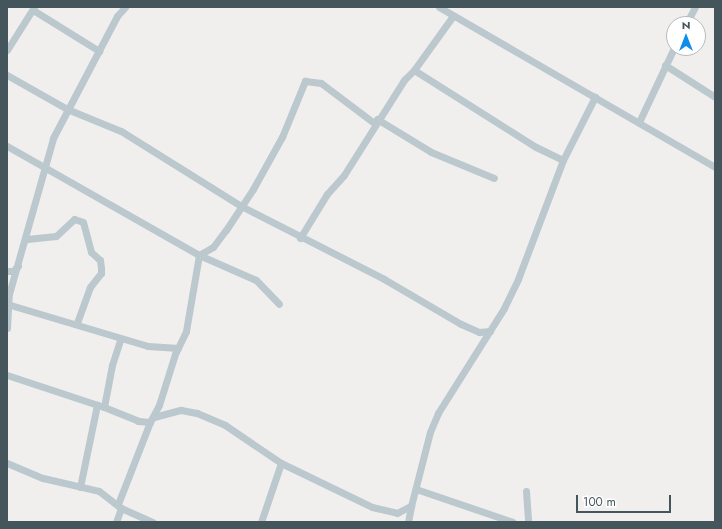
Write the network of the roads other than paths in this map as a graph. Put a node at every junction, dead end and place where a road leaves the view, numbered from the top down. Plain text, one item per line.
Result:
1 (125, 7) edge
2 (439, 7) edge
3 (695, 7) edge
4 (34, 8) edge
5 (453, 16) junction
6 (690, 16) edge
7 (7, 50) edge
8 (98, 51) junction
9 (670, 56) edge
10 (665, 64) junction
11 (414, 70) junction
12 (7, 75) edge
13 (595, 97) junction
14 (715, 97) edge
15 (67, 109) junction
16 (376, 121) junction
17 (639, 122) junction
18 (7, 146) edge
19 (563, 160) junction
20 (45, 166) junction
21 (715, 167) edge
22 (494, 178) dead end
23 (242, 206) junction
24 (26, 238) junction
25 (300, 238) junction
26 (199, 255) junction
27 (19, 265) junction
28 (7, 271) edge
29 (8, 304) edge
30 (279, 304) dead end
31 (78, 323) junction
32 (7, 328) edge
33 (490, 331) junction
34 (479, 332) junction
35 (121, 338) junction
36 (485, 338) junction
37 (178, 348) junction
38 (7, 375) edge
39 (101, 406) junction
40 (152, 419) junction
41 (7, 463) edge
42 (281, 463) junction
43 (80, 487) junction
44 (416, 489) junction
45 (526, 491) dead end
46 (119, 506) junction
47 (411, 506) junction
48 (116, 522) edge
49 (154, 522) edge
50 (261, 522) edge
51 (408, 522) edge
52 (513, 522) edge
53 (528, 522) edge

1 - 8 street
2 - 5 street
3 - 6 street
4 - 7 street
4 - 8 street
5 - 11 street
5 - 13 street
8 - 15 street
9 - 10 street
10 - 14 street
10 - 17 street
11 - 16 street
11 - 19 street
12 - 15 street
13 - 17 street
13 - 19 street
15 - 20 street
15 - 23 street
16 - 22 street
16 - 23 street
16 - 25 street
17 - 21 street
18 - 20 street
19 - 33 street
20 - 24 street
20 - 26 street
23 - 25 street
23 - 26 street
24 - 27 street
24 - 31 street
25 - 34 street
26 - 30 street
26 - 37 street
27 - 28 street
27 - 29 street
29 - 31 street
29 - 32 street
31 - 35 street
33 - 34 street
33 - 36 street
34 - 36 street
35 - 37 street
35 - 39 street
36 - 44 street
37 - 40 street
38 - 39 street
39 - 40 street
39 - 43 street
40 - 42 street
40 - 46 street
41 - 43 street
42 - 47 street
42 - 50 street
43 - 46 street
44 - 47 street
44 - 52 street
45 - 53 street
46 - 48 street
46 - 49 street
47 - 51 street

